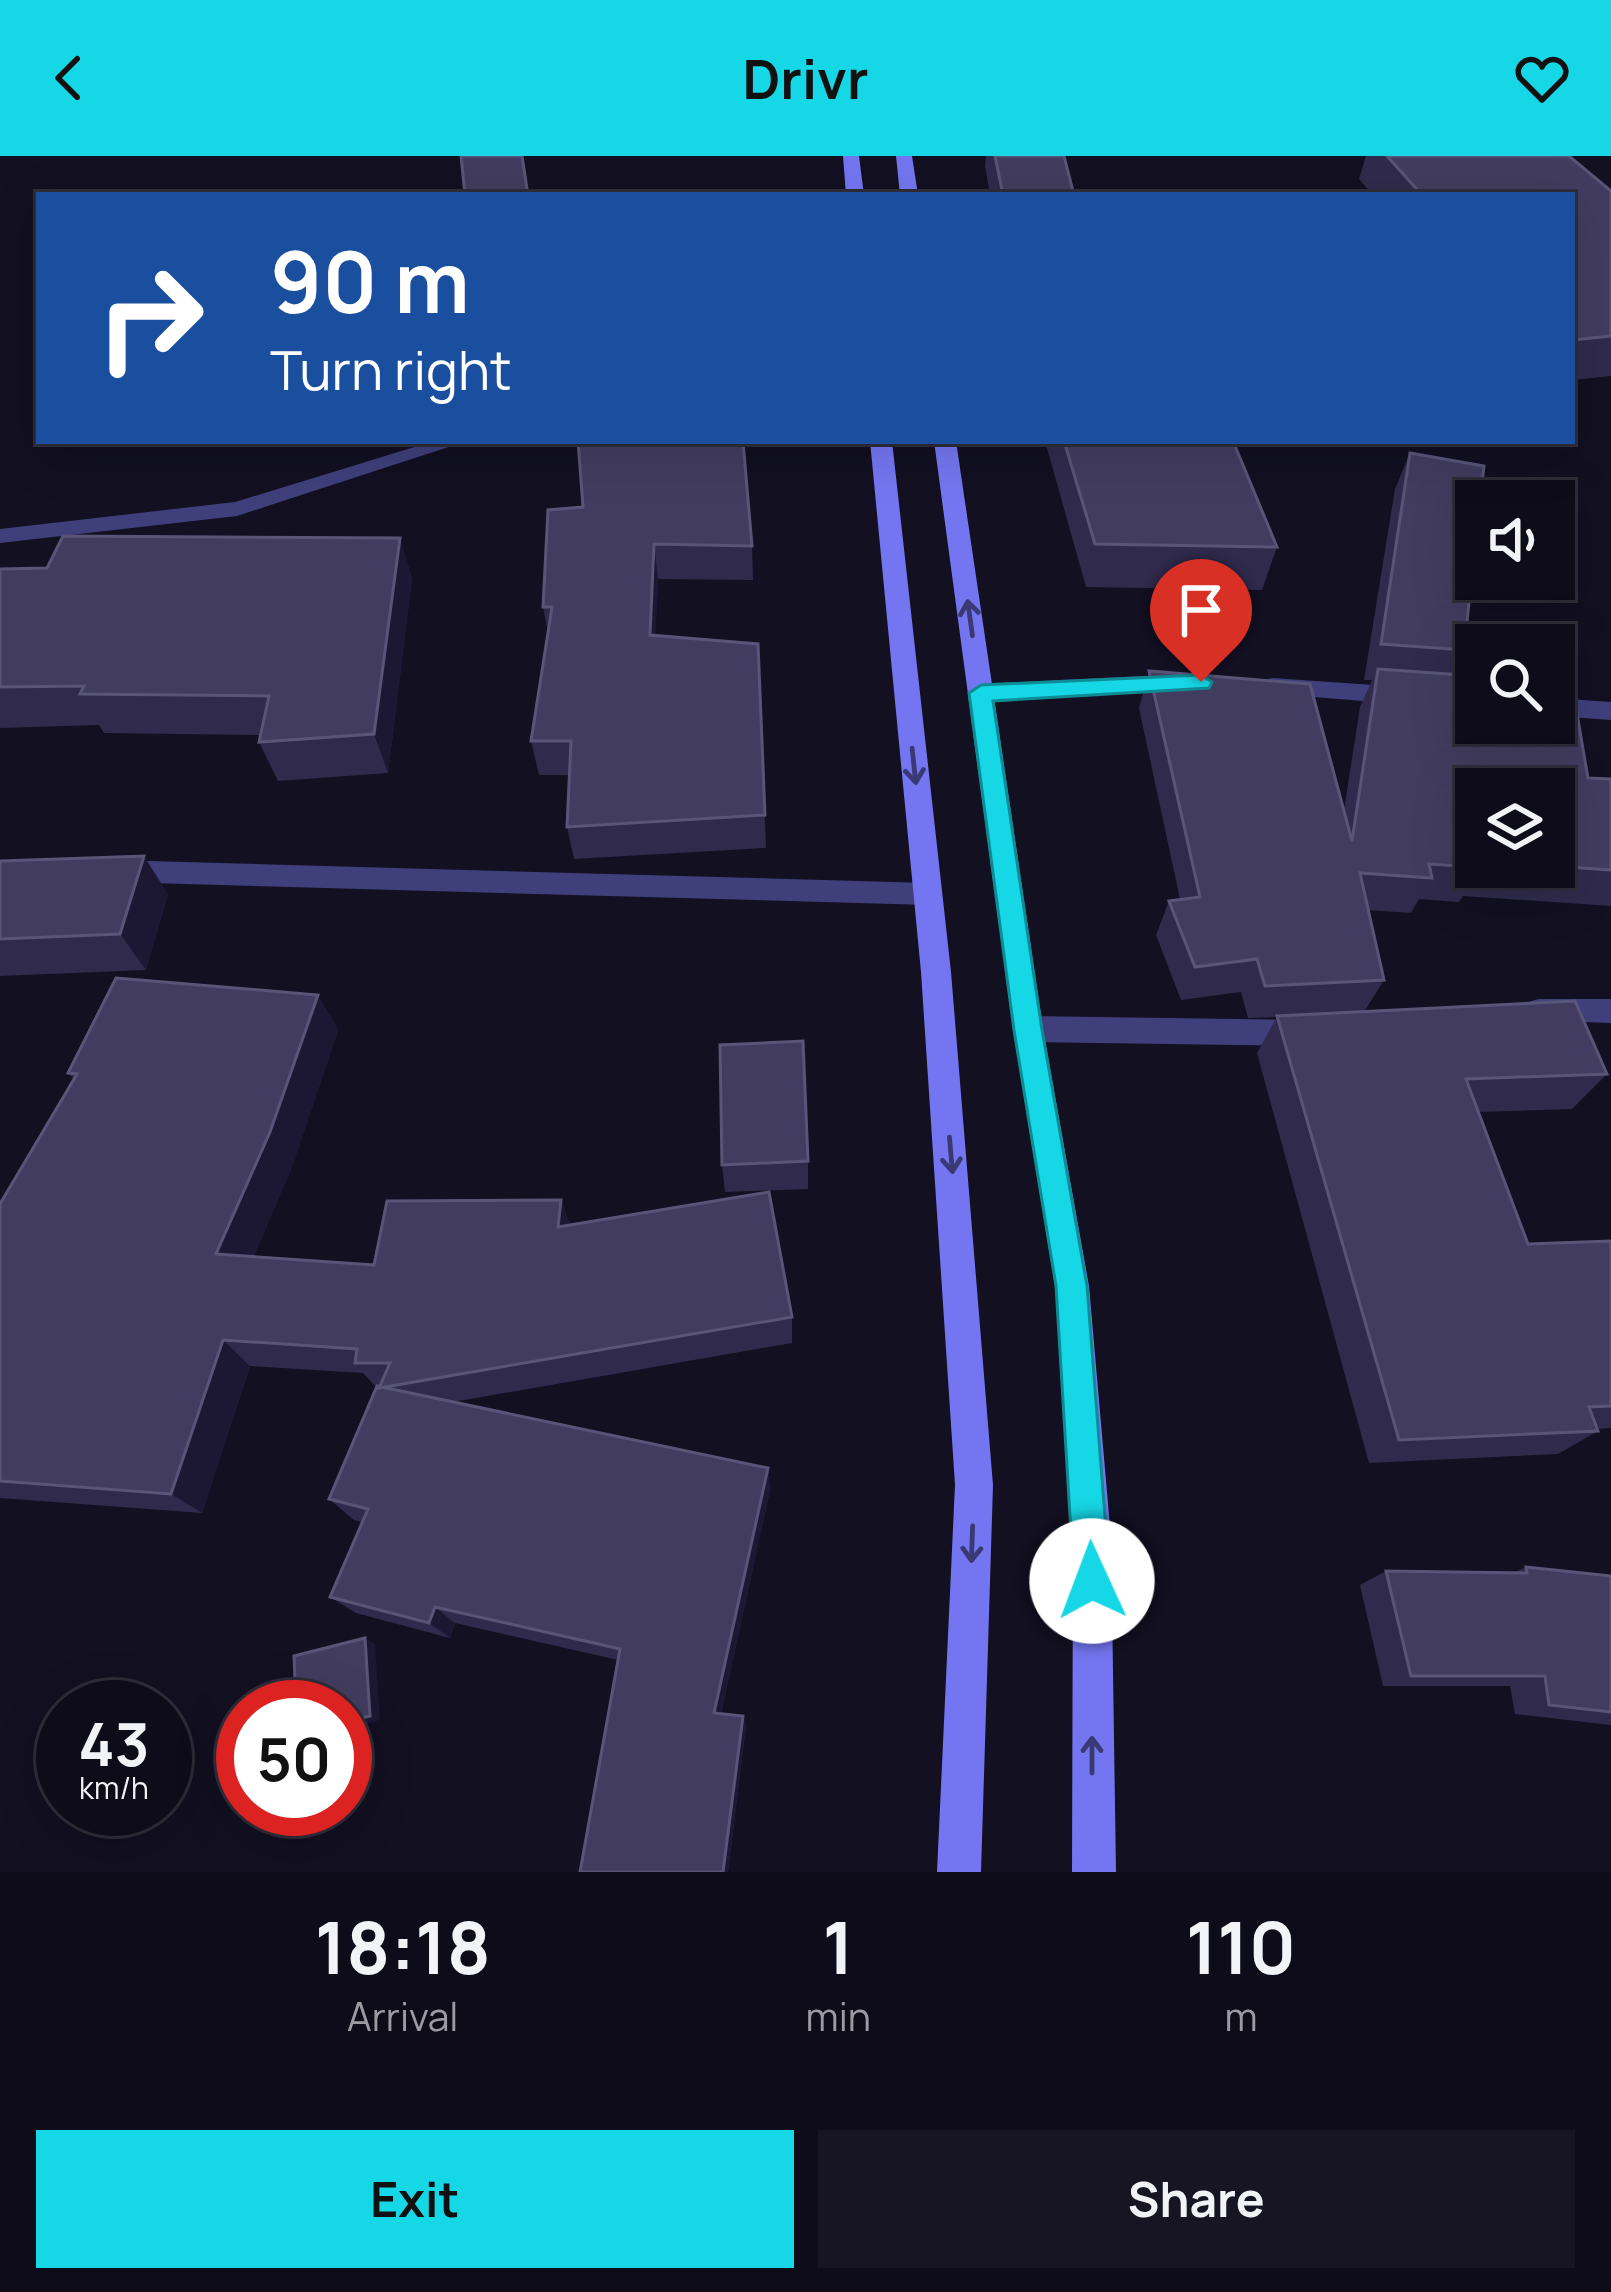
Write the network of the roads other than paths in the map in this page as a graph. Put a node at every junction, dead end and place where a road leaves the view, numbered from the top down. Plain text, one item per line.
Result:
1 (851, 156) edge
2 (904, 156) edge
3 (856, 192) edge
4 (909, 192) edge
5 (446, 444) edge
6 (881, 444) edge
7 (945, 444) edge
8 (0, 536) edge
9 (1201, 682) edge
10 (1246, 686) edge
11 (981, 693) junction
12 (1455, 700) edge
13 (1575, 708) edge
14 (1611, 711) edge
15 (95, 871) edge
16 (928, 894) junction
17 (1611, 1010) edge
18 (1508, 1014) edge
19 (1028, 1030) junction
20 (1337, 1033) edge
21 (959, 1872) edge
22 (1094, 1872) edge

1 - 3 main road
2 - 4 main road
5 - 8 street
6 -> 16 main road
11 -> 7 main road
9 - 11 street
10 - 12 street
11 - 19 main road
13 - 14 street
15 - 16 street
16 -> 21 main road
17 - 18 street
19 - 20 street
22 -> 19 main road

